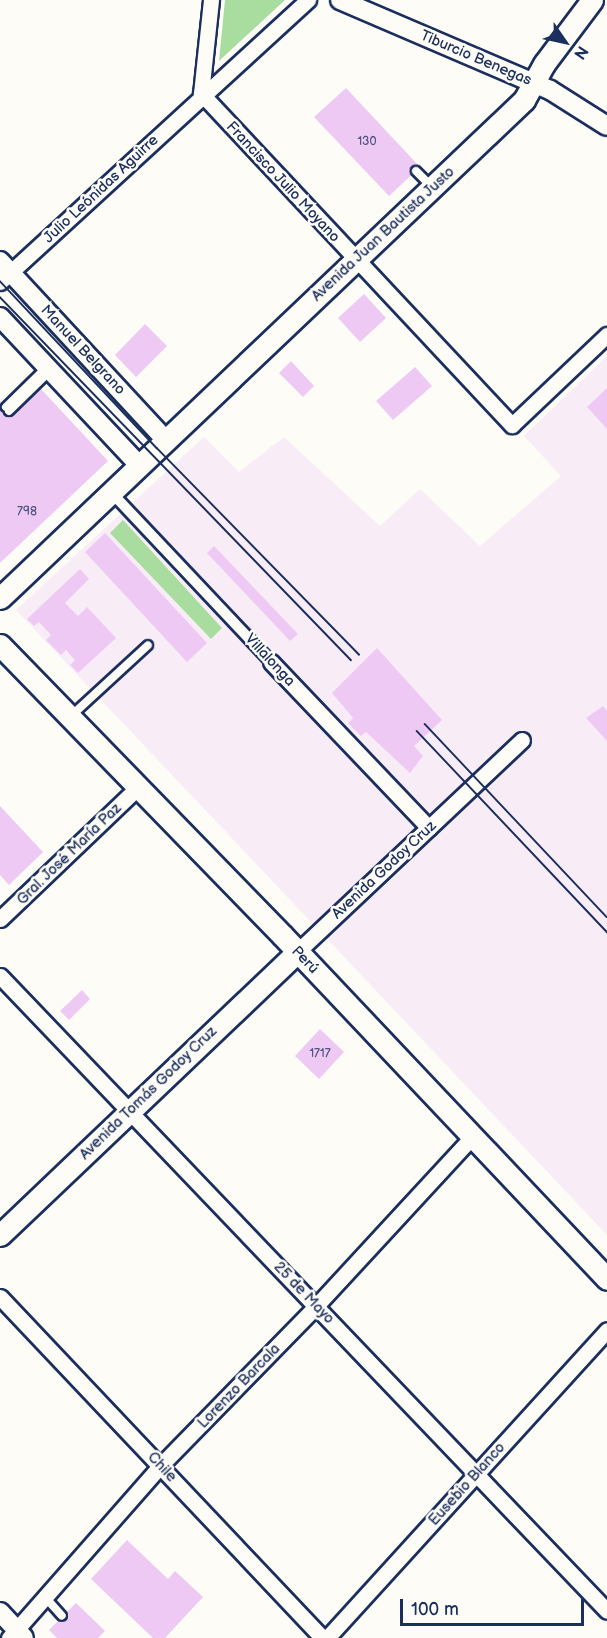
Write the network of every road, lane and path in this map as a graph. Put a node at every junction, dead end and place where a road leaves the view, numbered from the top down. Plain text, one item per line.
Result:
1 (211, 0) edge
2 (308, 0) edge
3 (340, 0) edge
4 (592, 0) edge
5 (535, 83) junction
6 (203, 95) junction
7 (607, 126) edge
8 (416, 171) dead end
9 (432, 187) junction
10 (355, 260) junction
11 (3, 272) edge
12 (0, 317) edge
13 (607, 335) edge
14 (49, 369) junction
15 (7, 409) dead end
16 (153, 452) junction
17 (111, 492) junction
18 (0, 598) edge
19 (0, 645) edge
20 (148, 645) dead end
21 (271, 662) joint
22 (70, 717) junction
23 (522, 740) dead end
24 (138, 788) junction
25 (429, 828) junction
26 (0, 919) edge
27 (297, 952) junction
28 (0, 976) edge
29 (129, 1111) junction
30 (472, 1137) junction
31 (0, 1235) edge
32 (607, 1279) edge
33 (0, 1297) edge
34 (316, 1306) junction
35 (607, 1330) edge
36 (160, 1466) junction
37 (476, 1474) junction
38 (45, 1597) junction
39 (607, 1611) edge
40 (0, 1612) edge
41 (62, 1616) dead end
42 (17, 1635) edge
43 (325, 1638) edge

1 - 6 street
2 - 6 street, Julio Leónidas Aguirre
3 - 5 street, Tiburcio Benegas
4 - 5 main road, Avenida Juan Bautista Justo
5 - 7 street, Tiburcio Benegas
5 - 9 main road, Avenida Juan Bautista Justo
6 - 10 street, Francisco Julio Moyano
6 - 11 street, Julio Leónidas Aguirre
8 - 9 lane
9 - 10 main road, Avenida Juan Bautista Justo
10 - 13 street, Francisco Julio Moyano
10 - 16 main road, Avenida Juan Bautista Justo
11 - 16 street, Manuel Belgrano
12 - 14 street
14 - 15 lane
14 - 16 street
16 - 17 main road, Avenida Juan Bautista Justo
17 - 18 main road, Avenida Juan Bautista Justo
17 - 21 street, Villalonga
19 - 22 main road, Perú
20 - 22 lane
21 - 25 street, Villalonga
22 - 24 main road, Perú
23 - 25 street, Avenida Godoy Cruz
24 - 26 street, Gral. José María Paz
24 - 27 main road, Perú
25 - 27 street, Avenida Godoy Cruz
27 - 29 main road, Avenida Tomás Godoy Cruz
27 - 30 main road, Perú
28 - 29 street, 25 de Mayo
29 - 31 main road, Avenida Tomás Godoy Cruz
29 - 34 street, 25 de Mayo
30 - 32 main road, Perú
30 - 34 street, Lorenzo Barcala
33 - 36 street, Chile
34 - 36 street, Lorenzo Barcala
34 - 37 street, 25 de Mayo
35 - 37 street, Eusebio Blanco
36 - 38 street, Lorenzo Barcala
36 - 43 street, Chile
37 - 39 street, 25 de Mayo
37 - 43 street, Eusebio Blanco
38 - 41 lane
38 - 42 street, Lorenzo Barcala
40 - 42 street

